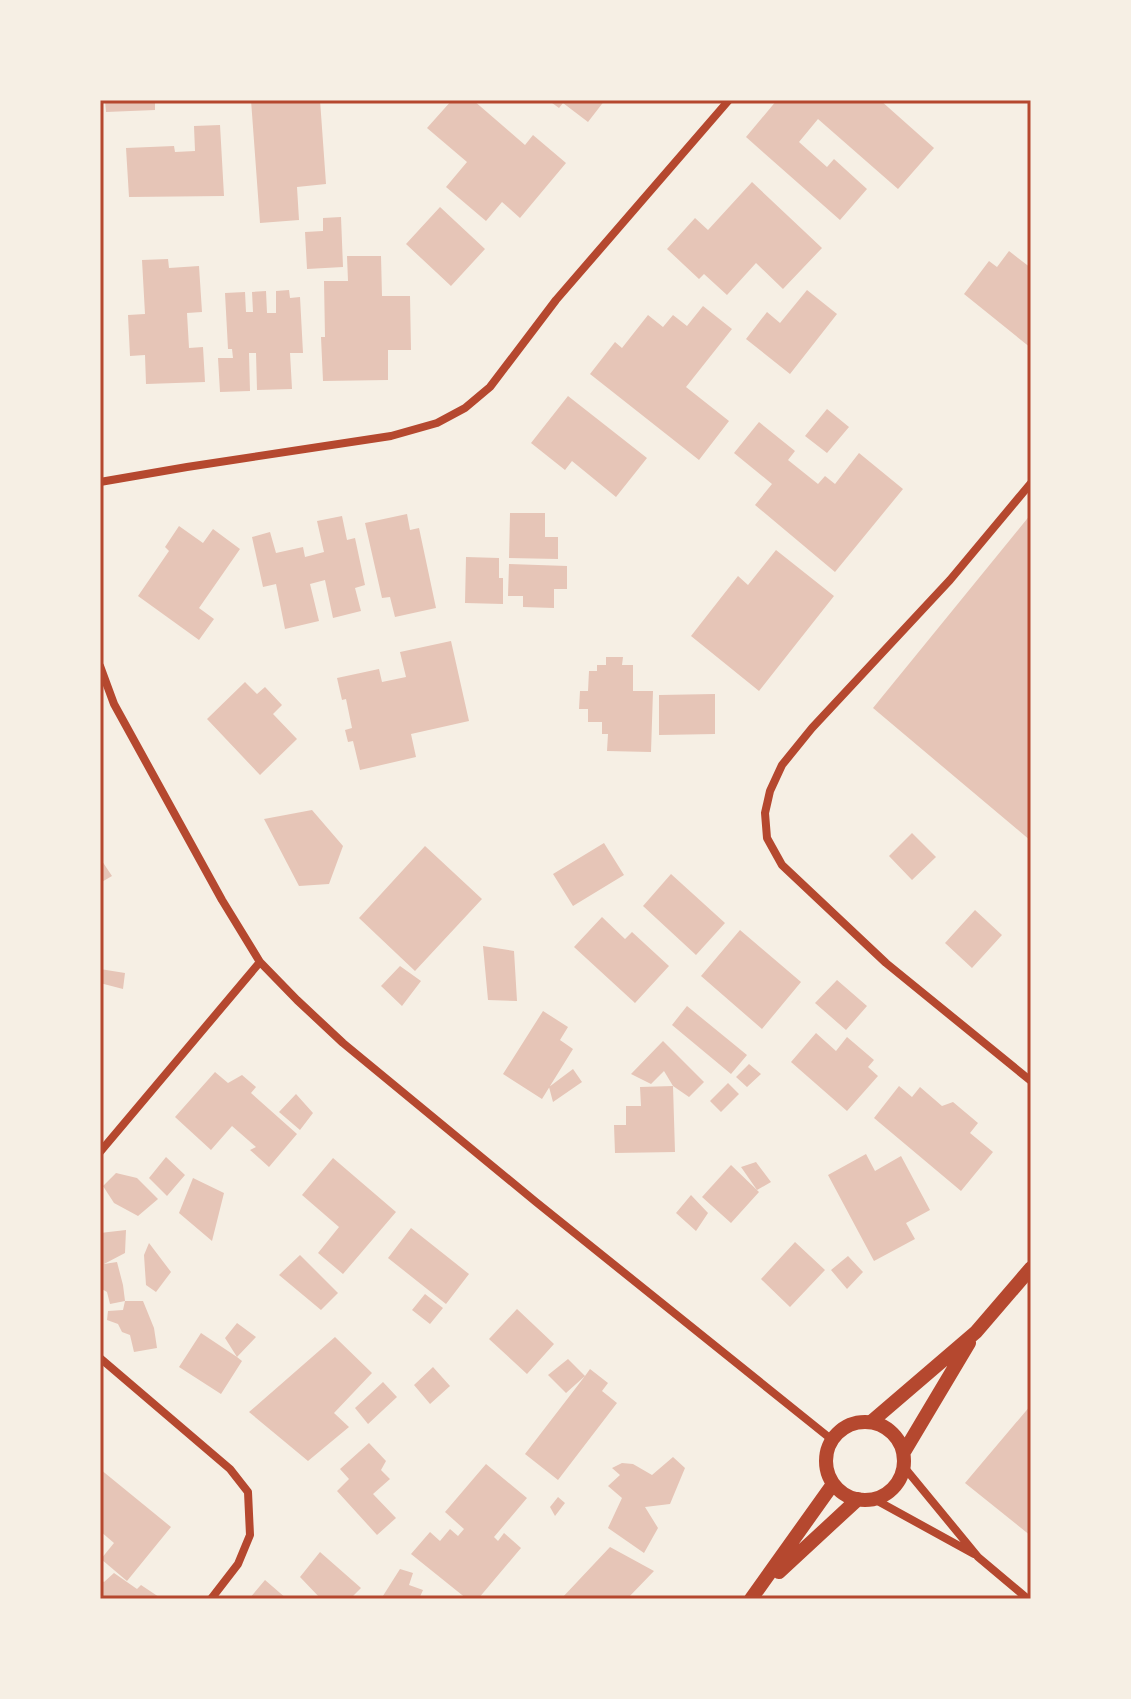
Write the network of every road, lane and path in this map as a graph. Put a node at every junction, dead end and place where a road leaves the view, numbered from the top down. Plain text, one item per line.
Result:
1 (729, 100) edge
2 (100, 482) edge
3 (1031, 483) edge
4 (100, 666) edge
5 (260, 962) junction
6 (1031, 1081) edge
7 (100, 1152) edge
8 (1031, 1268) edge
9 (976, 1332) junction
10 (100, 1358) edge
11 (871, 1422) junction
12 (831, 1439) junction
13 (904, 1459) junction
14 (833, 1484) junction
15 (858, 1499) junction
16 (874, 1499) junction
17 (978, 1557) junction
18 (754, 1595) edge
19 (211, 1599) edge
20 (1028, 1599) edge

1 - 2 street
3 - 6 street
4 - 5 street
5 - 7 street
5 - 12 street
8 - 9 street
9 - 11 street
9 - 13 street
10 - 19 street
11 - 12 street
11 - 13 street
12 - 14 street
13 - 16 street
13 - 17 street
14 - 15 street
14 - 18 street
15 - 16 street
15 - 18 street
16 - 17 street
17 - 20 street

